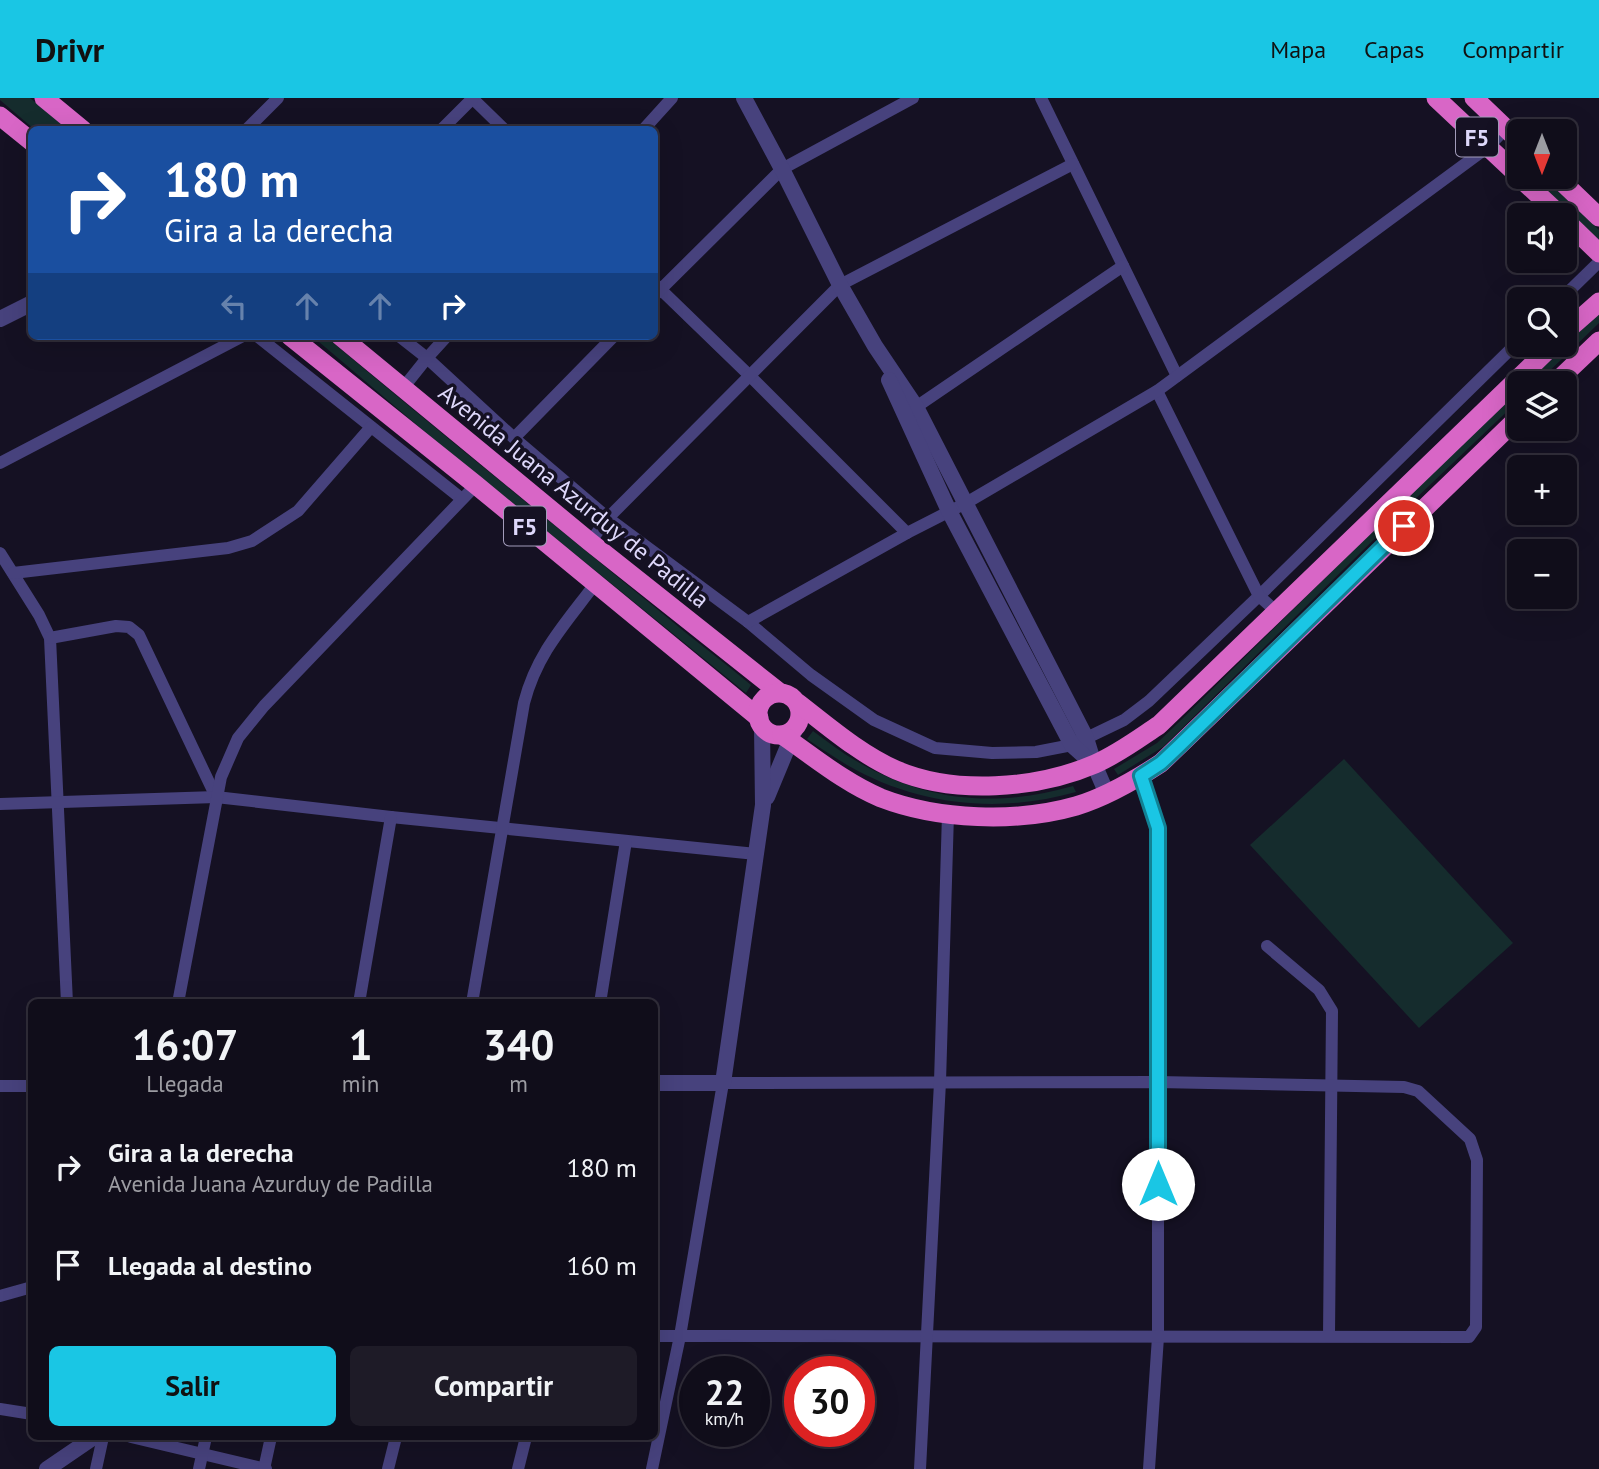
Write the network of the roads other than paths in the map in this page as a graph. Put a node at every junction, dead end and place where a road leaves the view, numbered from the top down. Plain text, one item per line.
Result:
1 (44, 98) edge
2 (278, 98) edge
3 (472, 98) edge
4 (672, 98) edge
5 (744, 98) edge
6 (913, 98) edge
7 (1041, 98) edge
8 (1436, 98) edge
9 (1474, 98) edge
10 (1, 120) edge
11 (78, 126) edge
12 (250, 126) edge
13 (446, 126) edge
14 (501, 126) edge
15 (647, 126) edge
16 (1507, 130) edge
17 (1507, 138) edge
18 (28, 139) edge
19 (1488, 147) junction
20 (1073, 164) junction
21 (1507, 165) edge
22 (782, 169) junction
23 (1532, 189) edge
24 (1570, 189) edge
25 (1547, 203) edge
26 (1599, 217) edge
27 (1577, 232) edge
28 (1599, 253) edge
29 (1599, 262) edge
30 (1123, 266) junction
31 (839, 285) junction
32 (658, 287) edge
33 (1574, 287) edge
34 (658, 291) edge
35 (1599, 292) edge
36 (1599, 302) edge
37 (28, 305) edge
38 (1583, 316) junction
39 (0, 319) edge
40 (1577, 321) edge
41 (235, 340) edge
42 (262, 340) edge
43 (295, 340) edge
44 (345, 340) edge
45 (405, 340) edge
46 (443, 340) edge
47 (610, 340) edge
48 (1599, 341) edge
49 (874, 346) junction
50 (1507, 353) edge
51 (1541, 357) edge
52 (427, 358) junction
53 (1568, 371) edge
54 (750, 375) junction
55 (1177, 376) junction
56 (403, 388) junction
57 (1157, 391) junction
58 (916, 407) junction
59 (371, 427) junction
60 (1507, 428) edge
61 (514, 438) junction
62 (0, 463) edge
63 (469, 492) junction
64 (966, 503) junction
65 (949, 511) junction
66 (608, 518) junction
67 (907, 533) junction
68 (590, 542) junction
69 (0, 553) edge
70 (13, 573) junction
71 (595, 583) junction
72 (1259, 596) junction
73 (1277, 612) junction
74 (748, 622) junction
75 (50, 638) junction
76 (779, 692) junction
77 (798, 703) junction
78 (761, 722) junction
79 (790, 734) junction
80 (1079, 741) junction
81 (1094, 764) junction
82 (1141, 776) junction
83 (1107, 793) junction
84 (216, 797) junction
85 (57, 803) junction
86 (0, 804) edge
87 (763, 805) junction
88 (948, 814) junction
89 (391, 817) junction
90 (502, 828) junction
91 (626, 841) junction
92 (756, 855) junction
93 (1267, 946) dead end
94 (67, 999) edge
95 (179, 999) edge
96 (360, 999) edge
97 (473, 999) edge
98 (601, 999) edge
99 (940, 1082) junction
100 (1158, 1082) junction
101 (658, 1083) edge
102 (723, 1083) junction
103 (1332, 1084) junction
104 (0, 1086) edge
105 (28, 1086) edge
106 (28, 1288) edge
107 (0, 1296) edge
108 (0, 1302) edge
109 (658, 1336) edge
110 (680, 1336) junction
111 (1329, 1336) junction
112 (926, 1337) junction
113 (1158, 1337) junction
114 (0, 1409) edge
115 (28, 1413) edge
116 (90, 1440) edge
117 (102, 1440) edge
118 (144, 1440) edge
119 (205, 1440) edge
120 (270, 1440) edge
121 (395, 1440) edge
122 (525, 1440) edge
123 (203, 1454) junction
124 (47, 1469) edge
125 (96, 1469) edge
126 (199, 1469) edge
127 (265, 1469) edge
128 (388, 1469) edge
129 (518, 1469) edge
130 (652, 1469) edge
131 (920, 1469) edge
132 (1149, 1469) edge

1 - 11 highway
2 - 12 street
3 - 13 street
3 - 14 street
4 - 15 street
5 - 22 street
6 - 22 street
7 - 20 street
8 - 19 highway, F5
9 - 16 highway, F5
10 - 18 highway
17 - 19 street
19 - 21 highway, F5
19 - 55 street
20 - 30 street
20 - 31 street
22 - 31 street
22 - 32 street
23 - 25 highway, F5
24 - 26 highway
27 - 28 highway
29 - 33 street
30 - 55 street
30 - 58 street
31 - 49 street
31 - 54 street
34 - 54 street
35 - 38 highway
36 - 38 highway
37 - 39 street
38 - 40 highway
41 - 62 street
42 - 59 street
43 - 63 highway, F5
44 - 56 highway, Avenida Juana Azurduy de Padilla / F5
45 - 52 street
46 - 52 street
47 - 61 street
48 - 53 highway
49 - 58 street
49 - 65 street
50 - 72 street
51 - 73 highway, F5
52 - 56 street
52 - 61 street
54 - 66 street
54 - 67 street
55 - 57 street
56 - 68 highway, Avenida Juana Azurduy de Padilla / F5
57 - 64 street
57 - 72 street
58 - 64 street
59 - 63 street
59 - 70 street
60 - 82 highway, F5
61 - 66 street
63 - 71 highway, F5
63 - 84 street
64 - 65 street
64 - 80 street
65 - 67 street
65 - 80 street
66 - 68 street
66 - 74 street
67 - 74 street
68 - 76 highway, Avenida Juana Azurduy de Padilla / F5
69 - 70 street
70 - 75 street
71 - 78 highway, F5
71 - 90 street
72 - 73 street
72 - 80 street
73 - 81 highway, F5
74 - 80 street
75 - 84 street
75 - 85 street
76 - 77 highway, F5
76 - 78 highway
77 - 79 highway
77 - 81 highway, F5
78 - 79 highway, F5
78 - 87 street
79 - 87 street
79 - 88 highway, F5
80 - 81 street
81 - 83 street
82 - 83 highway, F5
82 - 100 street
83 - 88 highway, F5
84 - 85 street
84 - 89 street
84 - 95 street
85 - 86 street
85 - 94 street
87 - 92 street
88 - 99 street
89 - 90 street
89 - 96 street
90 - 91 street
90 - 97 street
91 - 92 street
91 - 98 street
92 - 102 street
93 - 103 street
99 - 100 street
99 - 102 street
99 - 112 street
100 - 103 street
100 - 113 street
101 - 102 street
102 - 110 street
103 - 111 street
103 - 111 street
104 - 105 street
106 - 107 street
107 - 108 street
109 - 110 street
110 - 112 street
110 - 130 street
111 - 113 street
112 - 113 street
112 - 131 street
113 - 132 street
114 - 115 street
116 - 124 street
117 - 125 street
118 - 123 street
119 - 123 street
120 - 127 street
121 - 128 street
122 - 129 street
123 - 126 street
123 - 127 street

